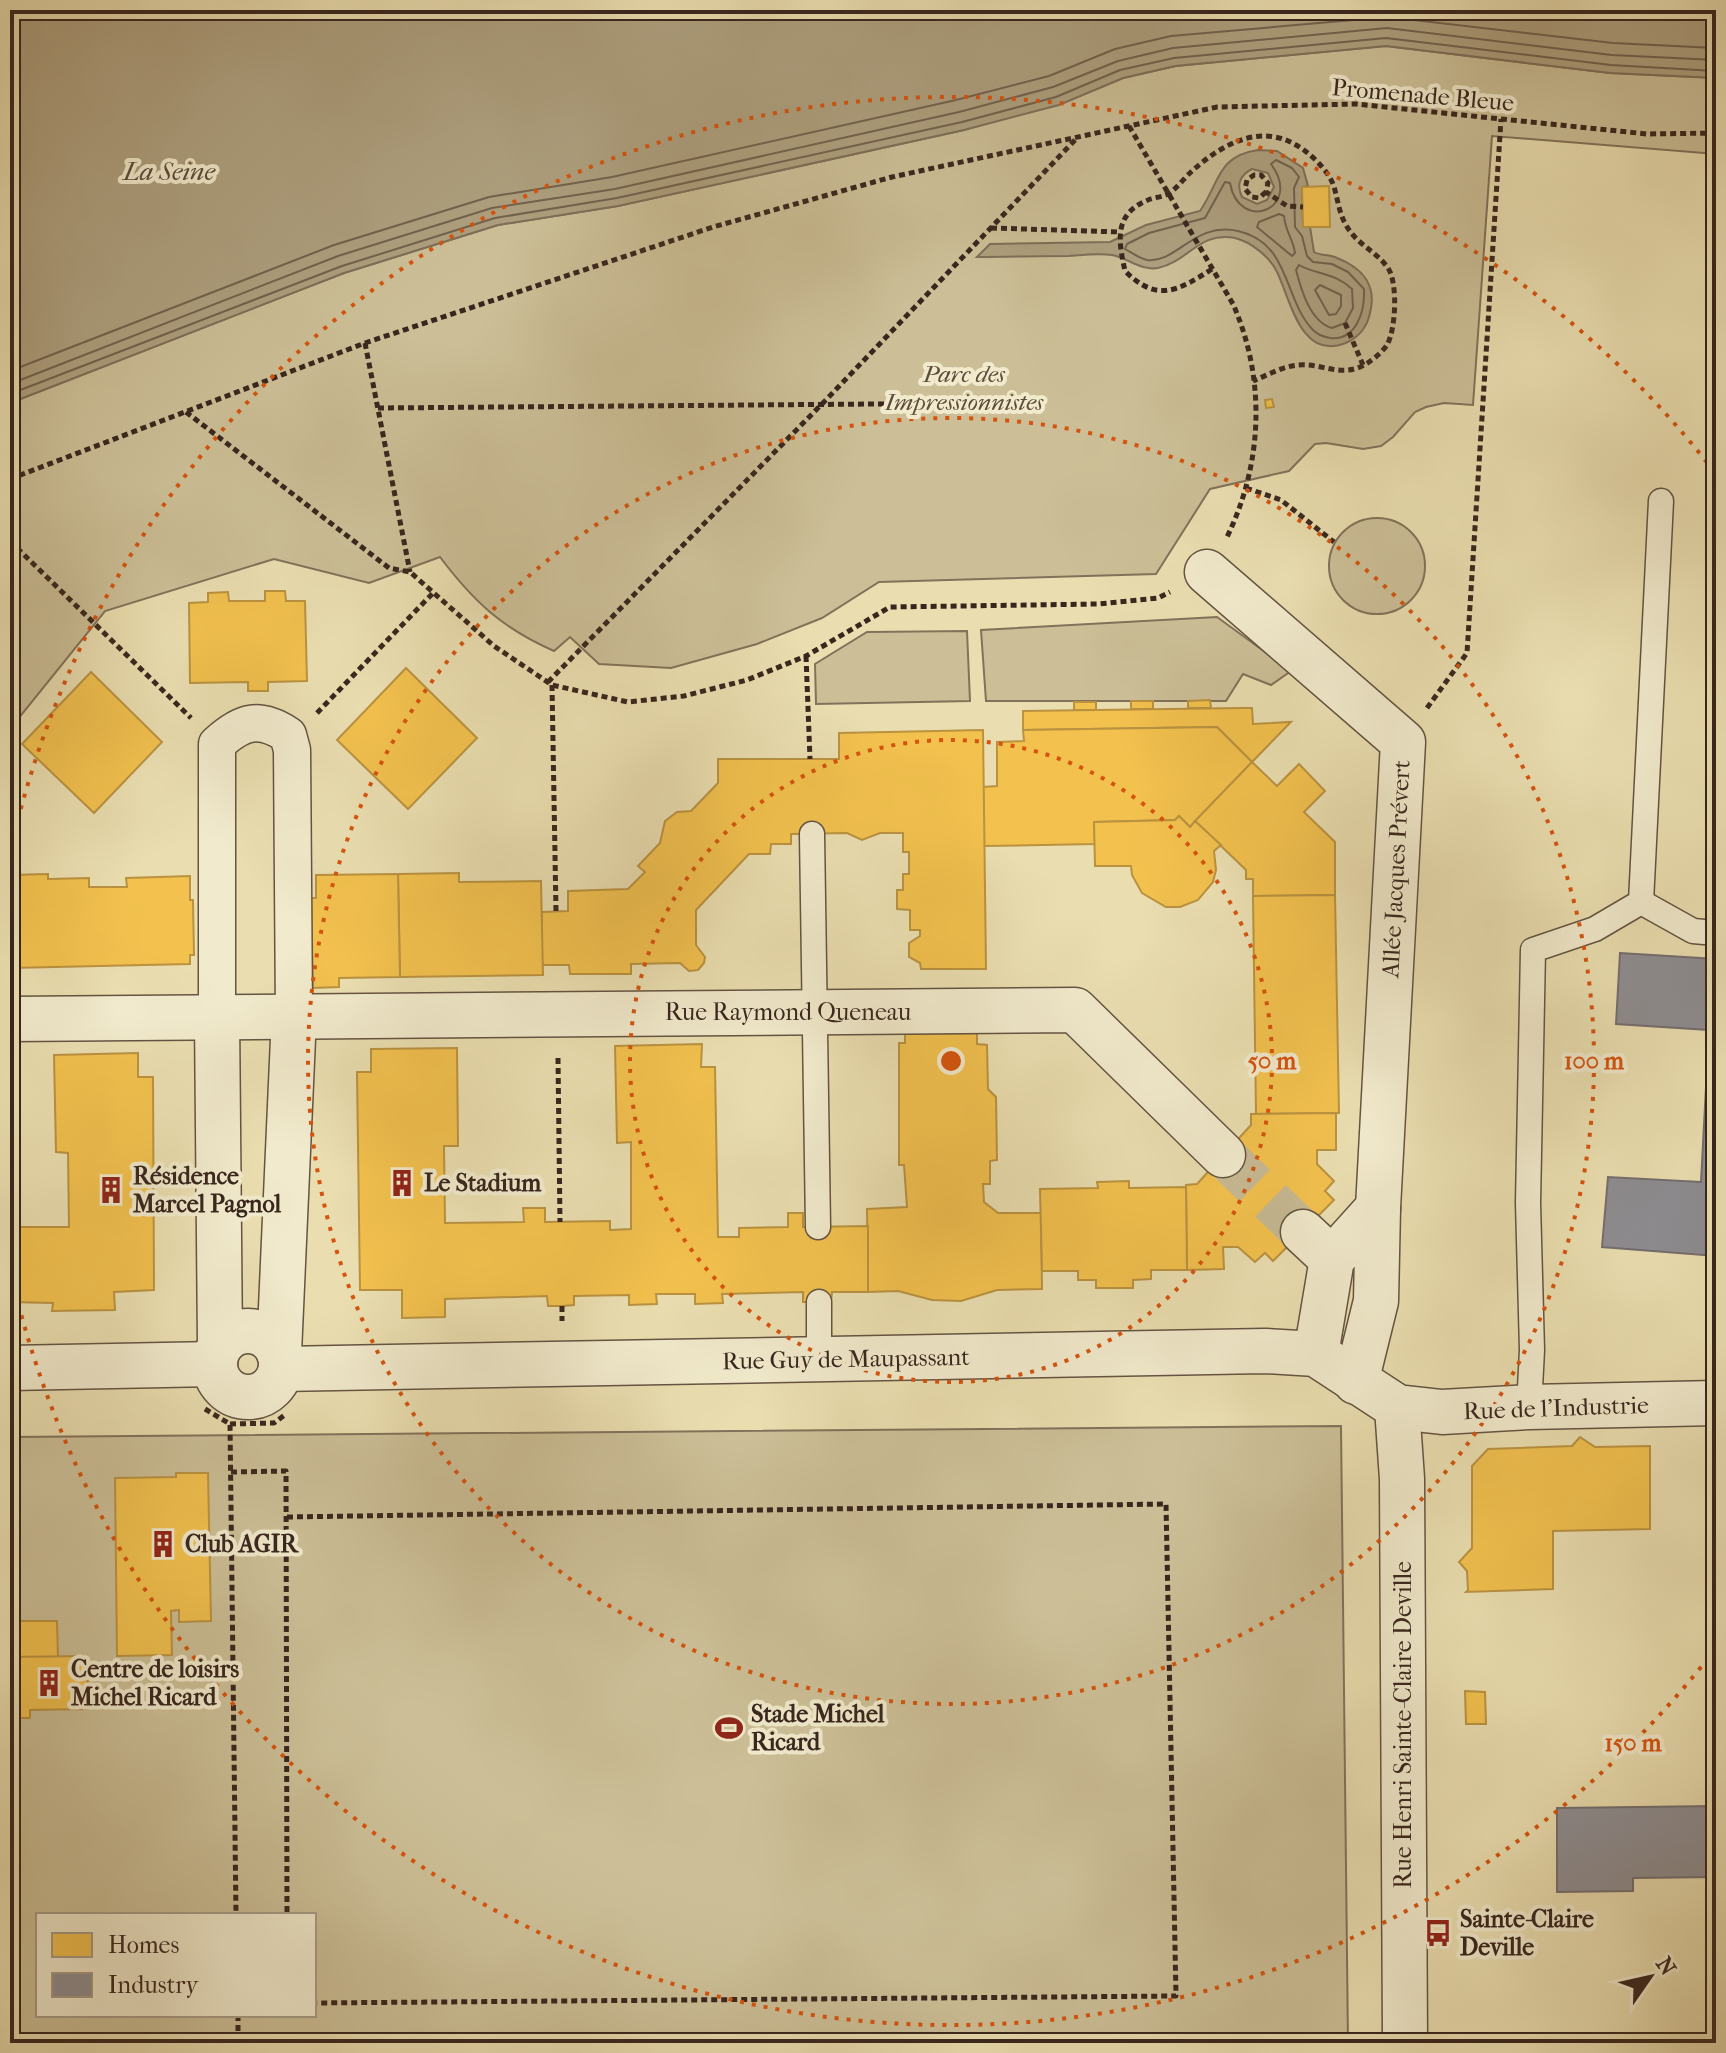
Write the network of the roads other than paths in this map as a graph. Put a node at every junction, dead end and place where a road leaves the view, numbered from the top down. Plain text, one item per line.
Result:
1 (1661, 501) dead end
2 (1207, 572) road end
3 (812, 834) dead end
4 (1641, 902) junction
5 (1716, 933) edge
6 (817, 1012) junction
7 (294, 1016) junction
8 (217, 1017) junction
9 (10, 1019) edge
10 (1223, 1155) tunnel mouth
11 (1378, 1208) junction
12 (818, 1227) dead end
13 (819, 1302) dead end
14 (1316, 1354) junction
15 (208, 1358) junction
16 (819, 1359) junction
17 (280, 1361) junction
18 (10, 1368) edge
19 (1356, 1382) junction
20 (1716, 1403) edge
21 (1397, 1407) junction
22 (1529, 1407) junction
23 (1405, 2043) edge

1 - 4 lane
2 - 11 street, Allée Jacques Prévert
3 - 6 lane
4 - 5 lane
4 - 22 lane
6 - 7 street, Rue Raymond Queneau
6 - 10 street, Rue Raymond Queneau
6 - 12 lane
7 - 8 street, Rue Raymond Queneau
7 - 8 street
7 - 17 street
8 - 9 street, Rue Raymond Queneau
8 - 15 street
11 - 14 street
11 - 19 street, Allée Jacques Prévert
13 - 16 lane
14 - 16 street, Rue Guy de Maupassant
14 - 19 street
15 - 17 street
15 - 18 street
16 - 17 street, Rue Guy de Maupassant
19 - 21 street
20 - 22 street, Rue de l'Industrie
21 - 22 street, Rue de l'Industrie
21 - 23 street, Rue Henri Sainte-Claire Deville

